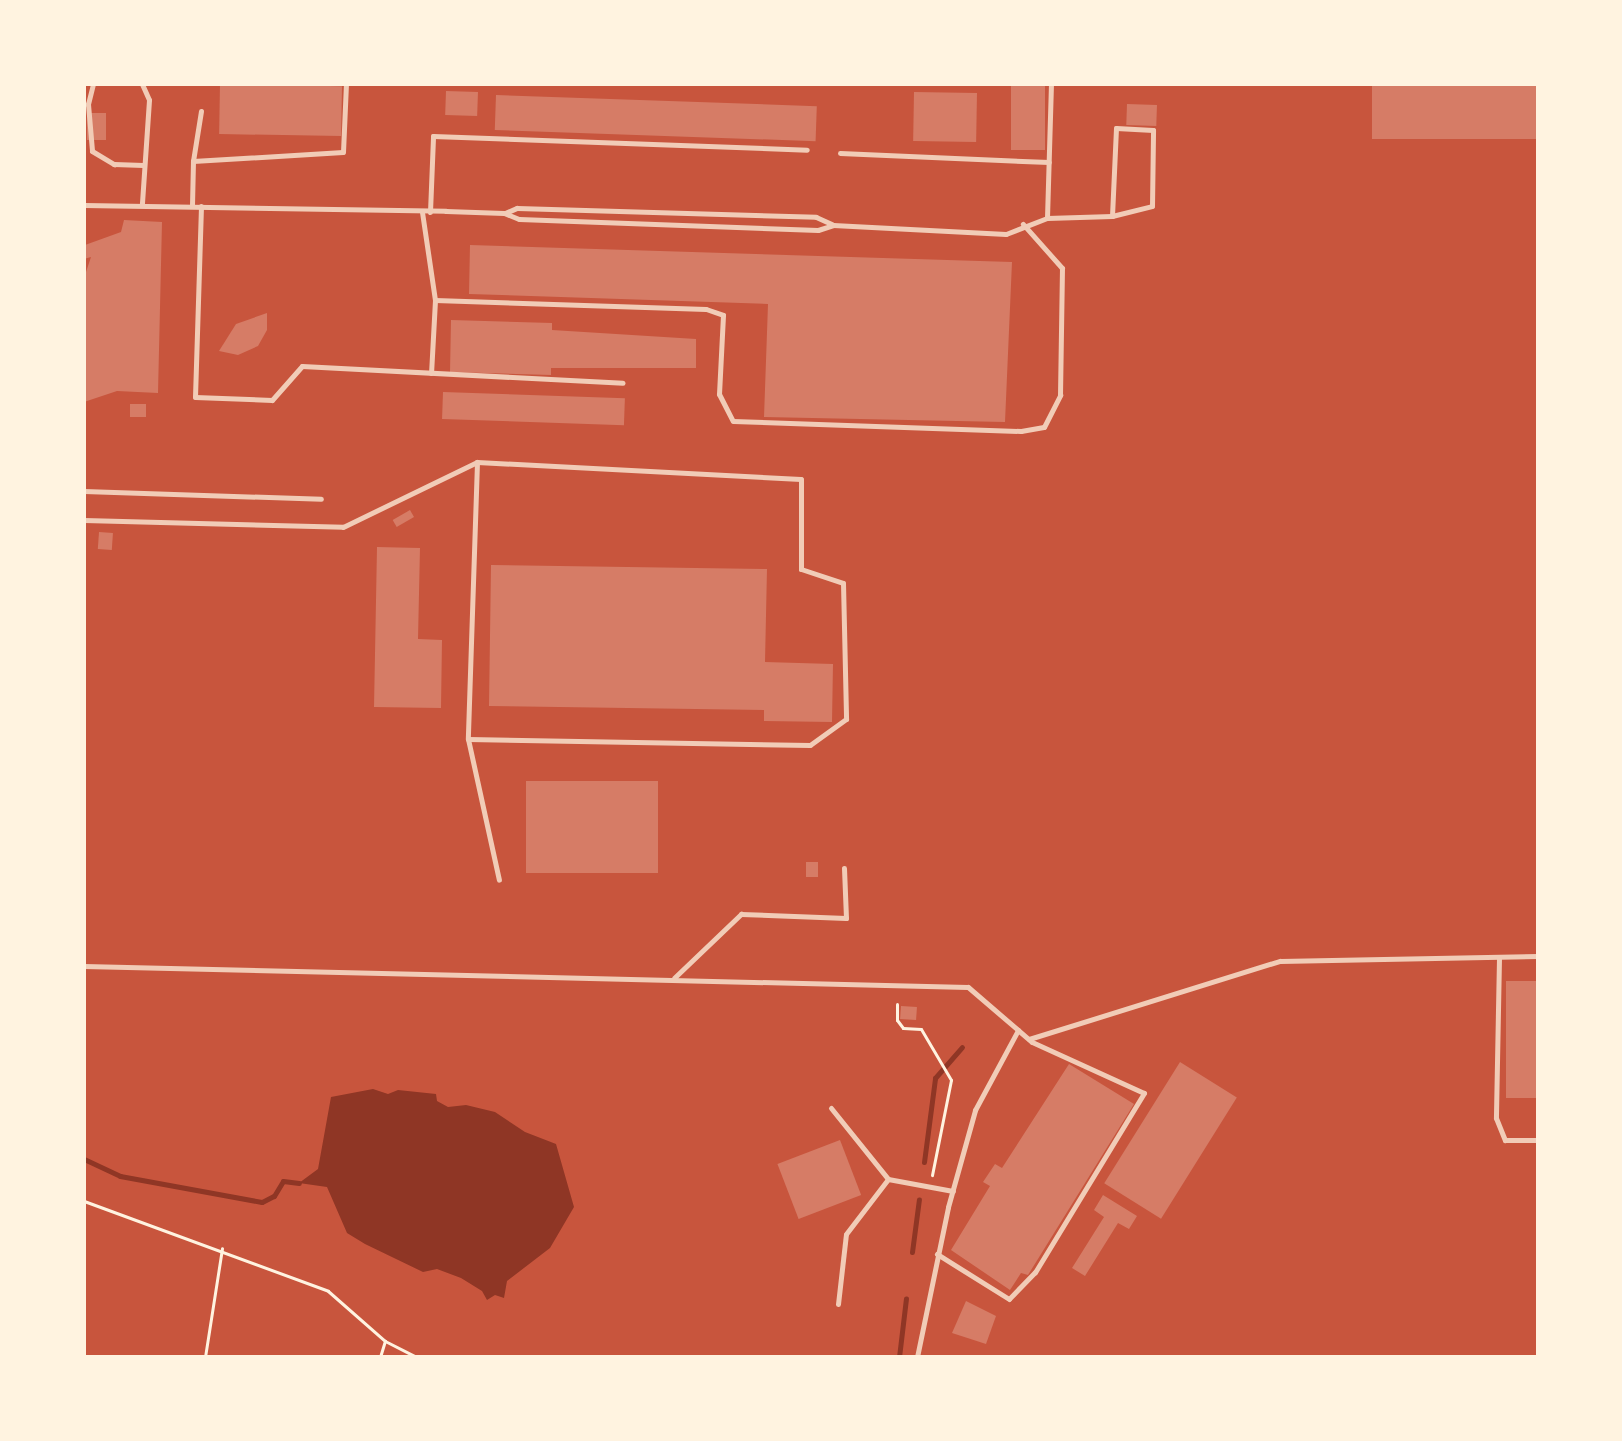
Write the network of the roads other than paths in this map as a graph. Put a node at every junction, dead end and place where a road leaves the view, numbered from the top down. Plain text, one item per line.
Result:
1 (93, 84) edge
2 (142, 84) edge
3 (346, 84) edge
4 (1051, 84) edge
5 (201, 111) dead end
6 (807, 150) dead end
7 (840, 153) dead end
8 (193, 161) junction
9 (1049, 162) junction
10 (143, 165) junction
11 (142, 204) junction
12 (84, 205) edge
13 (192, 205) junction
14 (201, 206) junction
15 (422, 212) junction
16 (430, 212) junction
17 (504, 213) junction
18 (1112, 216) junction
19 (1047, 218) junction
20 (1023, 224) junction
21 (833, 225) junction
22 (435, 300) junction
23 (431, 373) junction
24 (623, 383) dead end
25 (477, 462) junction
26 (84, 491) edge
27 (321, 499) dead end
28 (84, 520) edge
29 (468, 739) junction
30 (844, 868) dead end
31 (499, 880) dead end
32 (1538, 956) edge
33 (1499, 958) junction
34 (84, 966) edge
35 (673, 978) junction
36 (1018, 1030) junction
37 (1029, 1039) junction
38 (831, 1108) dead end
39 (1538, 1140) edge
40 (888, 1179) junction
41 (953, 1191) junction
42 (937, 1254) junction
43 (838, 1304) dead end
44 (917, 1357) edge

1 - 10 lane
2 - 10 lane
3 - 8 lane
4 - 9 lane
5 - 8 lane
6 - 16 lane
7 - 9 lane
8 - 13 lane
9 - 19 lane
10 - 11 lane
11 - 12 lane
11 - 13 lane
13 - 14 lane
14 - 15 lane
14 - 23 lane
15 - 16 lane
15 - 22 lane
16 - 17 lane
17 - 21 lane
17 - 21 lane
18 - 18 lane
18 - 19 lane
19 - 20 lane
20 - 21 lane
20 - 22 lane
22 - 23 lane
23 - 24 lane
25 - 28 lane
25 - 29 lane
25 - 29 lane
26 - 27 lane
29 - 31 lane
30 - 35 lane
32 - 33 lane
33 - 37 lane
33 - 39 lane
34 - 35 lane
35 - 36 lane
36 - 37 lane
36 - 41 lane
37 - 42 lane
38 - 40 lane
40 - 41 lane
40 - 43 lane
41 - 42 lane
42 - 44 lane

